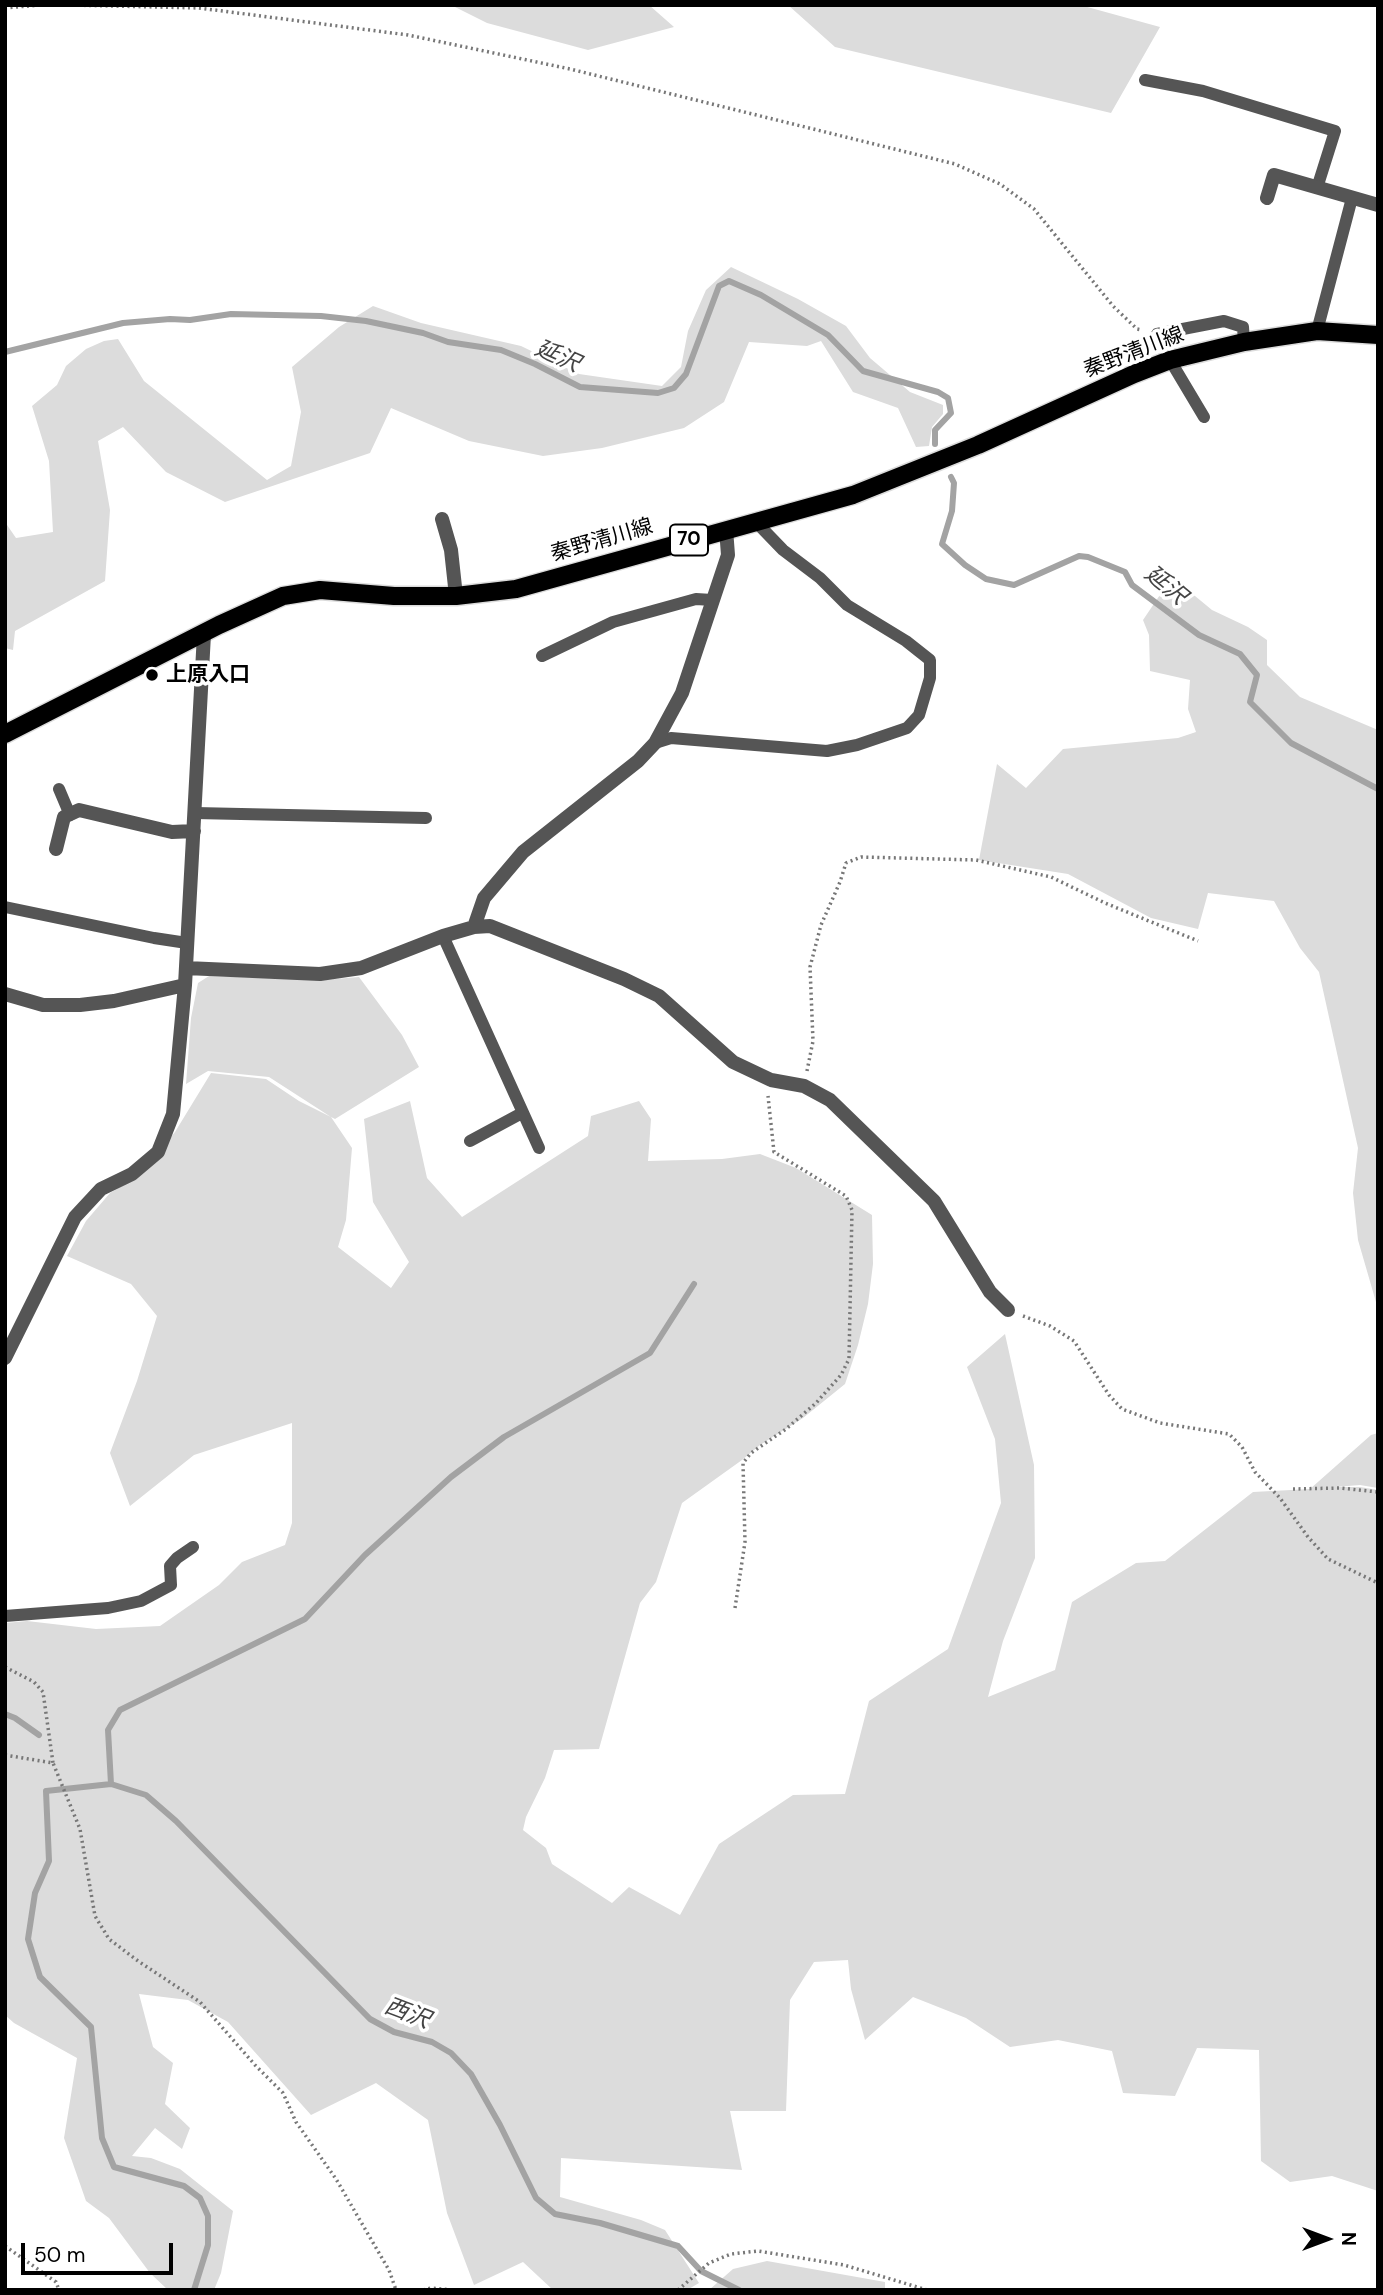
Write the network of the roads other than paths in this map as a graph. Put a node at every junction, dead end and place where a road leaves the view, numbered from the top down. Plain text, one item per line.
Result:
1 (1145, 80) dead end
2 (1317, 188) junction
3 (1266, 198) dead end
4 (1352, 198) junction
5 (1378, 205) edge
6 (1317, 331) junction
7 (1157, 334) road end
8 (1378, 335) edge
9 (1244, 342) junction
10 (1170, 360) junction
11 (1205, 417) dead end
12 (442, 519) dead end
13 (756, 522) junction
14 (726, 529) junction
15 (457, 596) junction
16 (712, 600) junction
17 (204, 634) junction
18 (542, 656) dead end
19 (5, 734) edge
20 (654, 743) junction
21 (59, 789) dead end
22 (195, 813) junction
23 (70, 815) junction
24 (426, 818) dead end
25 (194, 831) junction
26 (56, 849) dead end
27 (5, 907) edge
28 (474, 927) junction
29 (443, 936) junction
30 (187, 943) junction
31 (186, 968) junction
32 (185, 985) junction
33 (7, 1000) edge
34 (522, 1113) junction
35 (470, 1140) dead end
36 (539, 1148) dead end
37 (1008, 1310) road end
38 (5, 1358) edge
39 (193, 1547) dead end
40 (5, 1616) edge

1 - 2 lane
2 - 3 street
2 - 4 street
4 - 5 street
4 - 6 lane
6 - 8 main road, 秦野清川線 / 70
6 - 9 main road, 秦野清川線 / 70
7 - 9 lane
9 - 10 main road, 秦野清川線 / 70
10 - 11 lane
10 - 13 main road, 秦野清川線 / 70
12 - 15 street
13 - 14 main road, 秦野清川線 / 70
13 - 20 lane
14 - 15 main road, 秦野清川線 / 70
14 - 16 street
15 - 17 main road, 秦野清川線 / 70
16 - 18 lane
16 - 20 street
17 - 19 main road, 秦野清川線 / 70
17 - 22 street
20 - 28 street
21 - 23 lane
22 - 24 lane
22 - 25 street
23 - 25 street
23 - 26 street
25 - 30 street
27 - 30 lane
28 - 29 street
28 - 37 street
29 - 31 street
29 - 34 lane
30 - 31 street
31 - 32 street
32 - 33 street
32 - 38 street
34 - 35 lane
34 - 36 lane
39 - 40 lane

